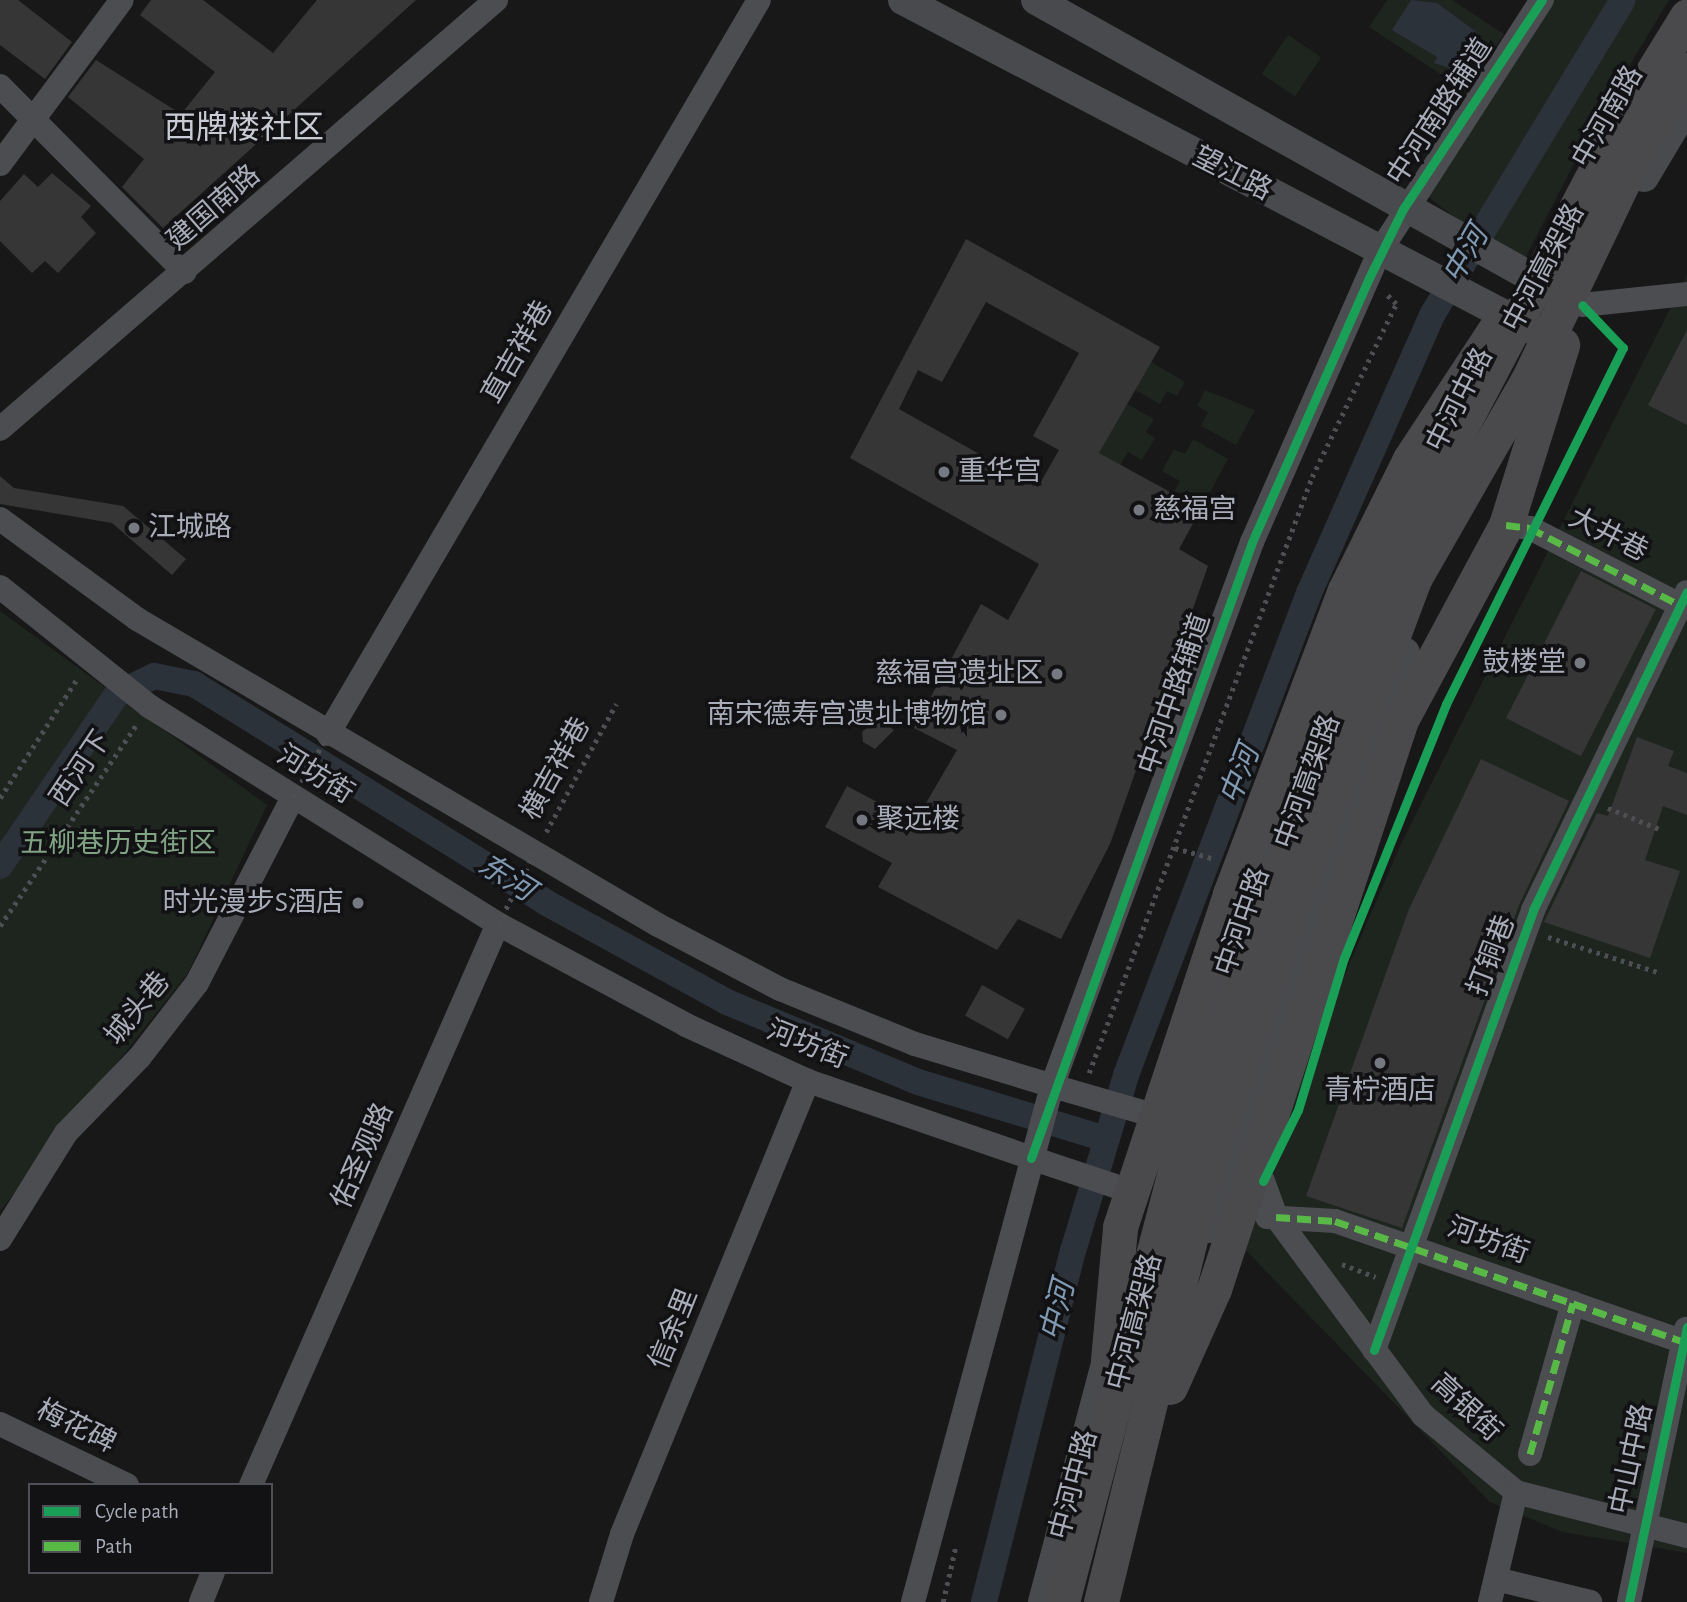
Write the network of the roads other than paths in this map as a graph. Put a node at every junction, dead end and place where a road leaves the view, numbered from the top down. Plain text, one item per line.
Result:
1 (122, 0) edge
2 (496, 0) edge
3 (759, 0) edge
4 (903, 0) edge
5 (1542, 0) edge
6 (1677, 0) edge
7 (1045, 2) edge
8 (1687, 16) edge
9 (1687, 70) edge
10 (0, 86) edge
11 (1687, 105) edge
12 (33, 119) junction
13 (0, 164) edge
14 (1403, 209) junction
15 (1375, 265) junction
16 (185, 272) junction
17 (1524, 274) junction
18 (1687, 294) edge
19 (1582, 306) junction
20 (1504, 316) junction
21 (1562, 345) junction
22 (0, 429) edge
23 (0, 519) edge
24 (1506, 526) junction
25 (0, 587) edge
26 (1684, 599) edge
27 (328, 734) junction
28 (293, 797) junction
29 (498, 924) junction
30 (808, 1081) junction
31 (1058, 1088) junction
32 (1173, 1121) junction
33 (1233, 1151) junction
34 (1037, 1160) junction
35 (1150, 1197) junction
36 (1213, 1212) junction
37 (1276, 1217) junction
38 (0, 1238) edge
39 (1411, 1245) junction
40 (1573, 1303) junction
41 (1685, 1337) edge
42 (1374, 1350) junction
43 (0, 1424) edge
44 (1530, 1454) dead end
45 (1098, 1461) junction
46 (1133, 1470) junction
47 (123, 1483) edge
48 (252, 1483) edge
49 (1516, 1492) junction
50 (1641, 1528) junction
51 (1687, 1536) edge
52 (212, 1574) edge
53 (1493, 1590) edge
54 (201, 1602) edge
55 (601, 1602) edge
56 (913, 1602) edge
57 (1043, 1602) edge
58 (1062, 1602) edge
59 (1101, 1602) edge
60 (1113, 1602) edge
61 (1590, 1602) edge
62 (1629, 1602) edge

1 - 12 street
2 - 16 street, 建国南路
3 - 27 street, 直吉祥巷
4 - 15 main road, 望江路
5 - 14 street, 中河南路辅道
6 - 17 main road, 中河南路
7 - 14 main road, 望江路
8 - 45 highway, 中河高架路, bridge
9 - 46 highway, 中河高架路, bridge
10 - 12 street
11 - 19 main road
12 - 13 street
12 - 16 street
14 - 15 street, 中河南路辅道
14 - 17 main road, 望江路
15 - 20 main road, 望江路
15 - 31 street, 中河中路辅道
16 - 22 street, 建国南路
17 - 19 main road, 望江路
17 - 20 main road, 中河中路
18 - 19 street
19 - 21 main road
20 - 21 main road, 望江路
20 - 32 main road, 中河中路
20 - 45 highway, bridge
21 - 24 highway
21 - 33 main road
23 - 27 street, 河坊街
24 - 26 street, 大井巷
24 - 46 highway, bridge
25 - 28 street, 河坊街
26 - 39 street, 打铜巷
27 - 31 street, 河坊街
28 - 29 street, 河坊街
28 - 38 street, 城头巷
29 - 30 street, 河坊街
29 - 48 street, 佑圣观路
30 - 34 street, 河坊街
30 - 55 street, 信余里
31 - 32 street, 河坊街, bridge
31 - 34 street, 中河中路辅道
32 - 33 street, 河坊街
32 - 35 main road, 中河中路
33 - 36 main road
33 - 37 street, 高银街
34 - 35 street, 河坊街, bridge
34 - 56 street
35 - 36 street, 河坊街
35 - 57 main road, 中河中路
36 - 37 street, 河坊街
36 - 60 main road
37 - 39 street, 河坊街
37 - 42 street, 高银街
39 - 40 street, 河坊街
39 - 42 street, 打铜巷
40 - 41 street, 河坊街
40 - 44 street
41 - 50 street, 中山中路
42 - 49 street, 高银街
43 - 47 street, 梅花碑
45 - 58 highway, 中河高架路, bridge
46 - 59 highway, 中河高架路, bridge
49 - 50 street, 高银街
49 - 53 street
50 - 51 street, 高银街
50 - 62 street, 中山中路
52 - 54 street
53 - 61 street

